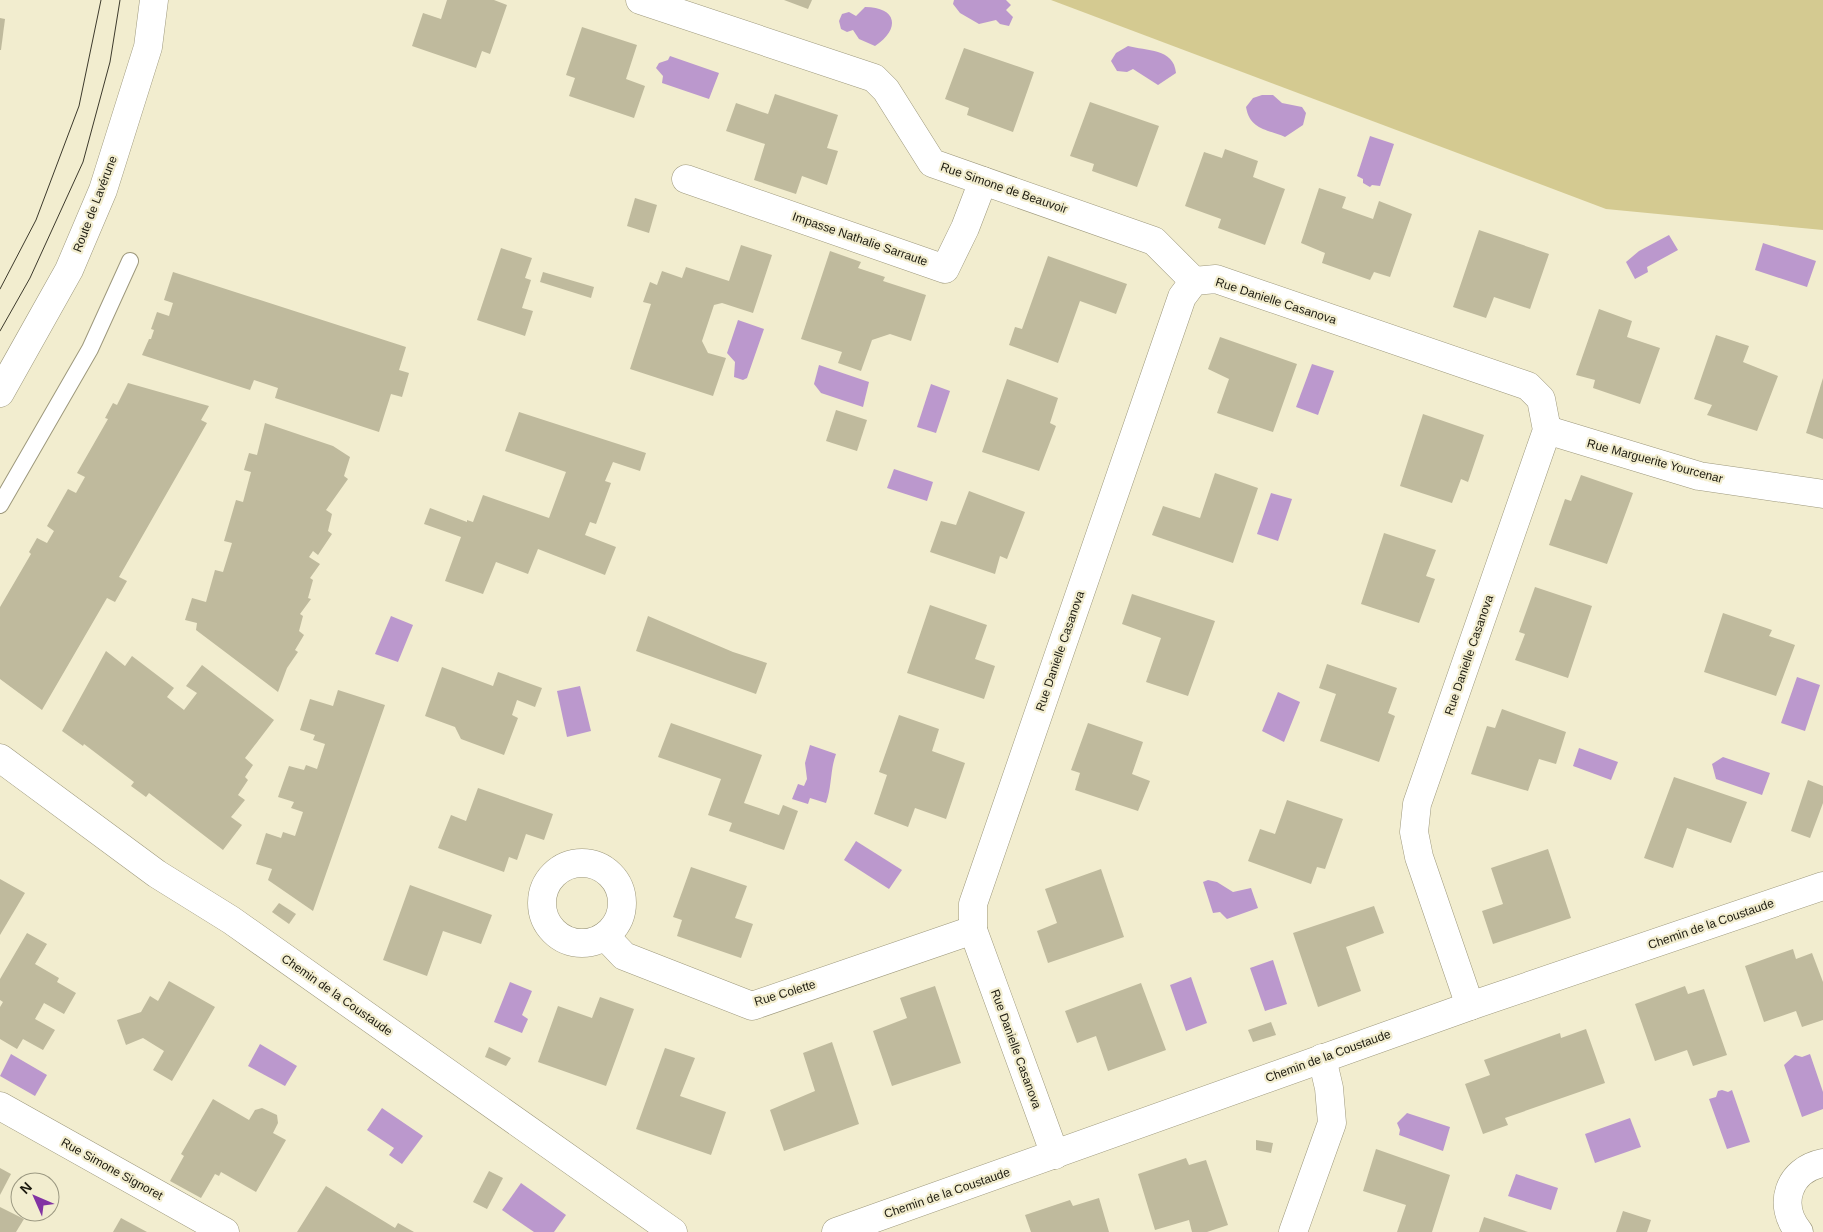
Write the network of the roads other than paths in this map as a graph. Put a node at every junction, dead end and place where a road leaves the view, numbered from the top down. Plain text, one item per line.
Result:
1 (154, 0) edge
2 (640, 0) edge
3 (686, 179) dead end
4 (983, 181) junction
5 (130, 261) dead end
6 (1194, 280) junction
7 (0, 393) edge
8 (1547, 430) junction
9 (1823, 494) edge
10 (0, 505) edge
11 (0, 758) edge
12 (1823, 886) edge
13 (973, 930) junction
14 (605, 936) dead end
15 (1470, 1006) junction
16 (1322, 1058) junction
17 (0, 1106) edge
18 (1055, 1155) junction
19 (1823, 1163) edge
20 (224, 1232) edge
21 (674, 1232) edge
22 (836, 1232) edge
23 (1293, 1232) edge
24 (1799, 1232) edge

1 - 7 street, Route de Lavérune
2 - 4 street, Rue Simone de Beauvoir
3 - 4 street, Impasse Nathalie Sarraute
4 - 6 street, Rue Simone de Beauvoir
5 - 10 lane
6 - 8 street, Rue Danielle Casanova
6 - 13 street, Rue Danielle Casanova
8 - 9 street, Rue Marguerite Yourcenar
8 - 15 street, Rue Danielle Casanova
11 - 21 street, Chemin de la Coustaude
12 - 15 street, Chemin de la Coustaude
13 - 14 street, Rue Colette
13 - 18 street, Rue Danielle Casanova
15 - 16 street, Chemin de la Coustaude
16 - 18 street, Chemin de la Coustaude
16 - 23 street
17 - 20 street, Rue Simone Signoret
18 - 22 street, Chemin de la Coustaude
19 - 24 street

